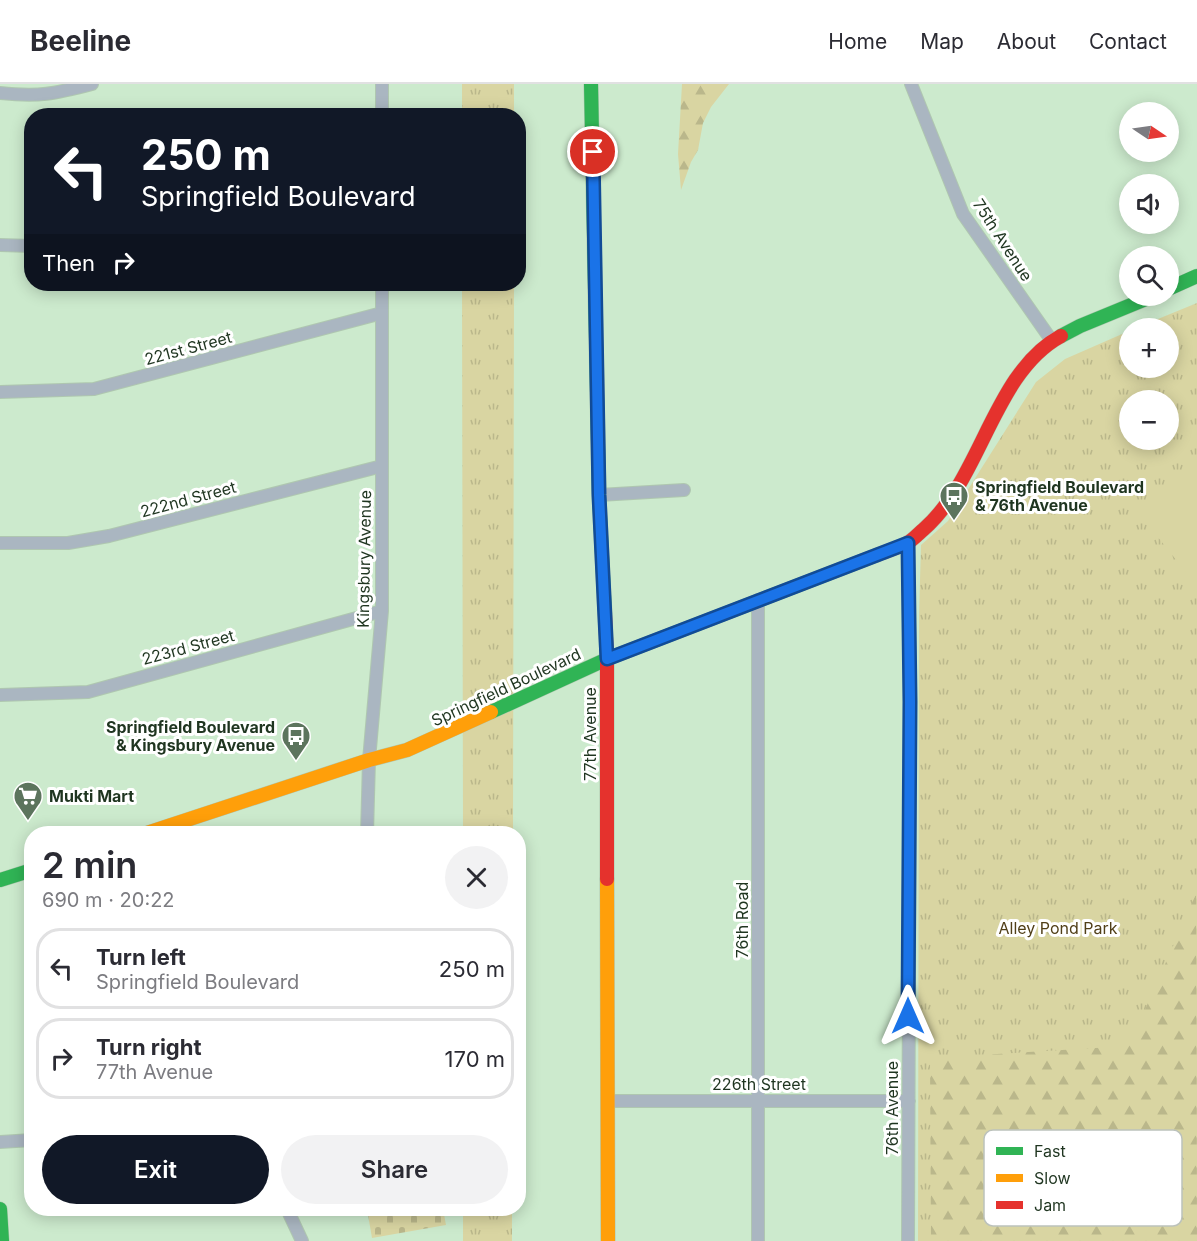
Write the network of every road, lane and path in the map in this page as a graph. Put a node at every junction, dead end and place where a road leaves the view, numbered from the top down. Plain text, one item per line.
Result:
1 (92, 84) edge
2 (382, 84) edge
3 (591, 84) edge
4 (912, 84) edge
5 (27, 90) edge
6 (0, 93) edge
7 (382, 108) edge
8 (0, 245) edge
9 (24, 246) edge
10 (1197, 276) edge
11 (1179, 284) edge
12 (382, 291) edge
13 (1129, 306) edge
14 (382, 313) junction
15 (1052, 341) junction
16 (0, 392) edge
17 (382, 466) junction
18 (684, 490) dead end
19 (599, 495) junction
20 (0, 543) edge
21 (908, 543) junction
22 (758, 600) junction
23 (382, 611) junction
24 (607, 659) junction
25 (0, 695) edge
26 (369, 760) junction
27 (168, 826) edge
28 (368, 826) edge
29 (24, 872) edge
30 (0, 880) edge
31 (758, 1100) junction
32 (608, 1101) junction
33 (909, 1101) junction
34 (24, 1140) edge
35 (0, 1142) edge
36 (0, 1209) edge
37 (290, 1216) edge
38 (2, 1241) edge
39 (302, 1241) edge
40 (608, 1241) edge
41 (758, 1241) edge
42 (908, 1241) edge

1 - 5 street
2 - 7 street
3 - 19 main road, 77th Avenue
4 - 15 street, 75th Avenue
5 - 6 street
8 - 9 street
10 - 11 main road
12 - 14 street, Kingsbury Avenue
13 - 15 main road, Springfield Boulevard
14 - 16 street, 221st Street
14 - 17 street, Kingsbury Avenue
15 - 21 main road, Springfield Boulevard
17 - 20 street, 222nd Street
17 - 23 street, Kingsbury Avenue
18 - 19 street
19 - 24 main road, 77th Avenue
21 - 22 main road, Springfield Boulevard
21 - 33 street, 76th Avenue
22 - 24 main road, Springfield Boulevard
22 - 31 street, 76th Road
23 - 25 street, 223rd Street
23 - 26 street, Kingsbury Avenue
24 - 26 main road, Springfield Boulevard
24 - 32 main road, 77th Avenue
26 - 27 main road, Springfield Boulevard
26 - 28 street, Kingsbury Avenue
29 - 30 main road
31 - 32 street, 226th Street
31 - 33 street, 226th Street
31 - 41 street, 76th Road
32 - 40 main road, 77th Avenue
33 - 42 street, 76th Avenue
34 - 35 street
36 - 38 main road
37 - 39 street

